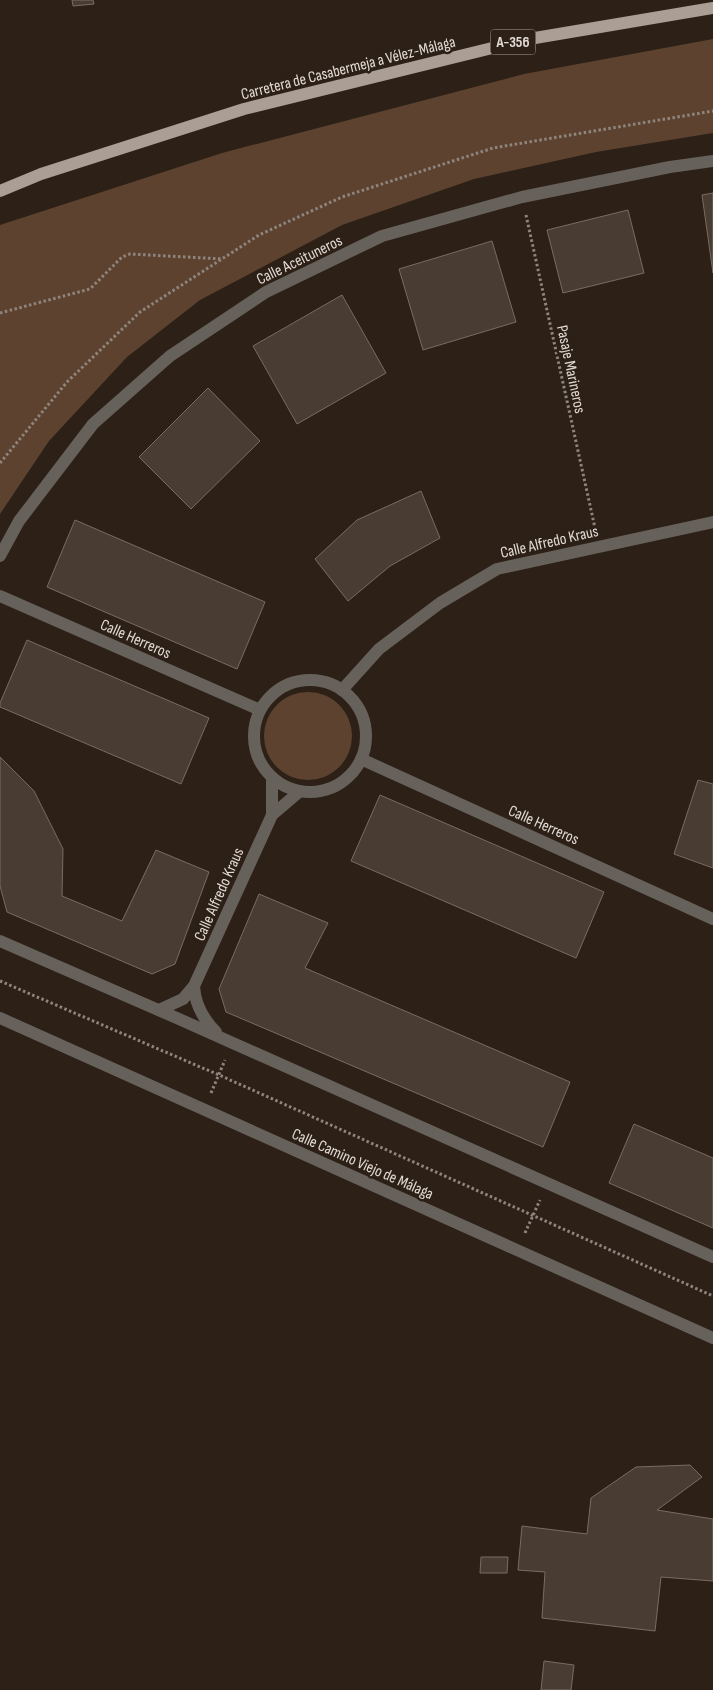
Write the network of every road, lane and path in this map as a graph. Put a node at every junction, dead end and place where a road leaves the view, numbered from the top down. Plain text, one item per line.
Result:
1 (713, 8) edge
2 (713, 111) edge
3 (713, 161) edge
4 (0, 191) edge
5 (522, 197) junction
6 (223, 259) junction
7 (0, 312) edge
8 (0, 463) edge
9 (713, 522) edge
10 (598, 546) junction
11 (0, 556) edge
12 (0, 596) edge
13 (342, 690) junction
14 (260, 710) junction
15 (361, 759) junction
16 (272, 778) junction
17 (299, 792) junction
18 (272, 815) junction
19 (713, 919) edge
20 (0, 941) edge
21 (0, 981) edge
22 (194, 986) junction
23 (159, 1010) junction
24 (0, 1018) edge
25 (227, 1041) junction
26 (219, 1075) junction
27 (204, 1110) junction
28 (548, 1183) junction
29 (533, 1216) junction
30 (517, 1250) junction
31 (713, 1257) edge
32 (713, 1296) edge
33 (713, 1338) edge

1 - 4 main road, Carretera de Casabermeja a Vélez-Málaga / A-356
2 - 6 path
3 - 5 street, Calle Aceituneros
5 - 10 path, Pasaje Marineros
5 - 11 street, Calle Aceituneros
6 - 7 path
6 - 8 path
9 - 10 street, Calle Alfredo Kraus
10 - 13 street, Calle Alfredo Kraus
12 - 14 street, Calle Herreros
13 - 14 street
13 - 15 street
14 - 16 street
15 - 17 street
15 - 19 street, Calle Herreros
16 - 17 street
16 - 18 street, Calle Alfredo Kraus
17 - 18 street, Calle Alfredo Kraus
18 - 22 street, Calle Alfredo Kraus
20 - 23 street
21 - 26 path, Calle Camino Viejo de Málaga
22 - 23 street
22 - 25 street
23 - 25 street
24 - 27 street, Calle Camino Viejo de Málaga
25 - 26 path
25 - 28 street
26 - 27 path
26 - 29 path, Calle Camino Viejo de Málaga
27 - 30 street, Calle Camino Viejo de Málaga
28 - 29 path
28 - 31 street
29 - 30 path
29 - 32 path, Calle Camino Viejo de Málaga
30 - 33 street, Calle Camino Viejo de Málaga

